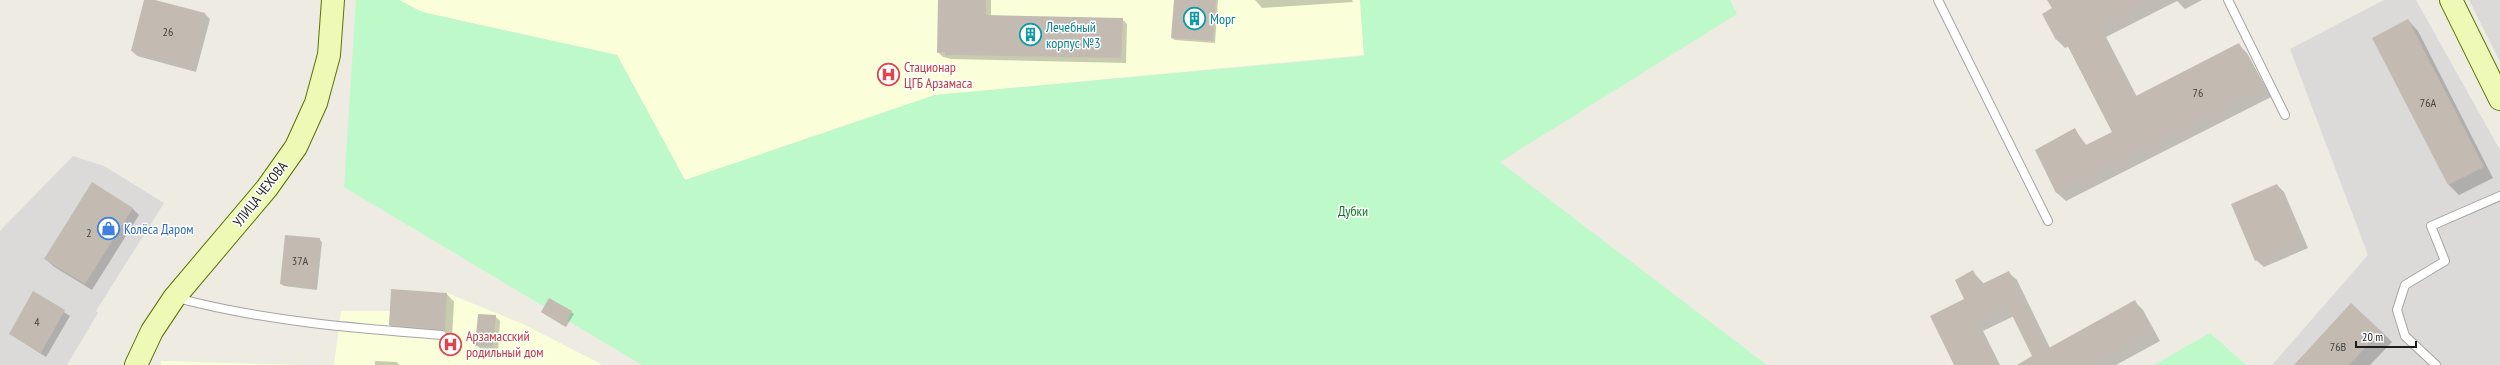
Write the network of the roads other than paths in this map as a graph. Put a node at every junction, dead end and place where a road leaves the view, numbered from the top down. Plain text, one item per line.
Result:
1 (333, 0) edge
2 (1938, 0) edge
3 (2228, 0) edge
4 (2451, 0) edge
5 (2500, 98) edge
6 (2285, 116) dead end
7 (2500, 196) edge
8 (2048, 221) dead end
9 (174, 298) junction
10 (442, 335) dead end
11 (136, 365) edge
12 (2436, 365) edge

1 - 9 street, УЛИЦА ЧЕХОВА
2 - 8 lane
3 - 6 lane
4 - 5 street
7 - 12 lane
9 - 10 lane
9 - 11 street, УЛИЦА ЧЕХОВА

